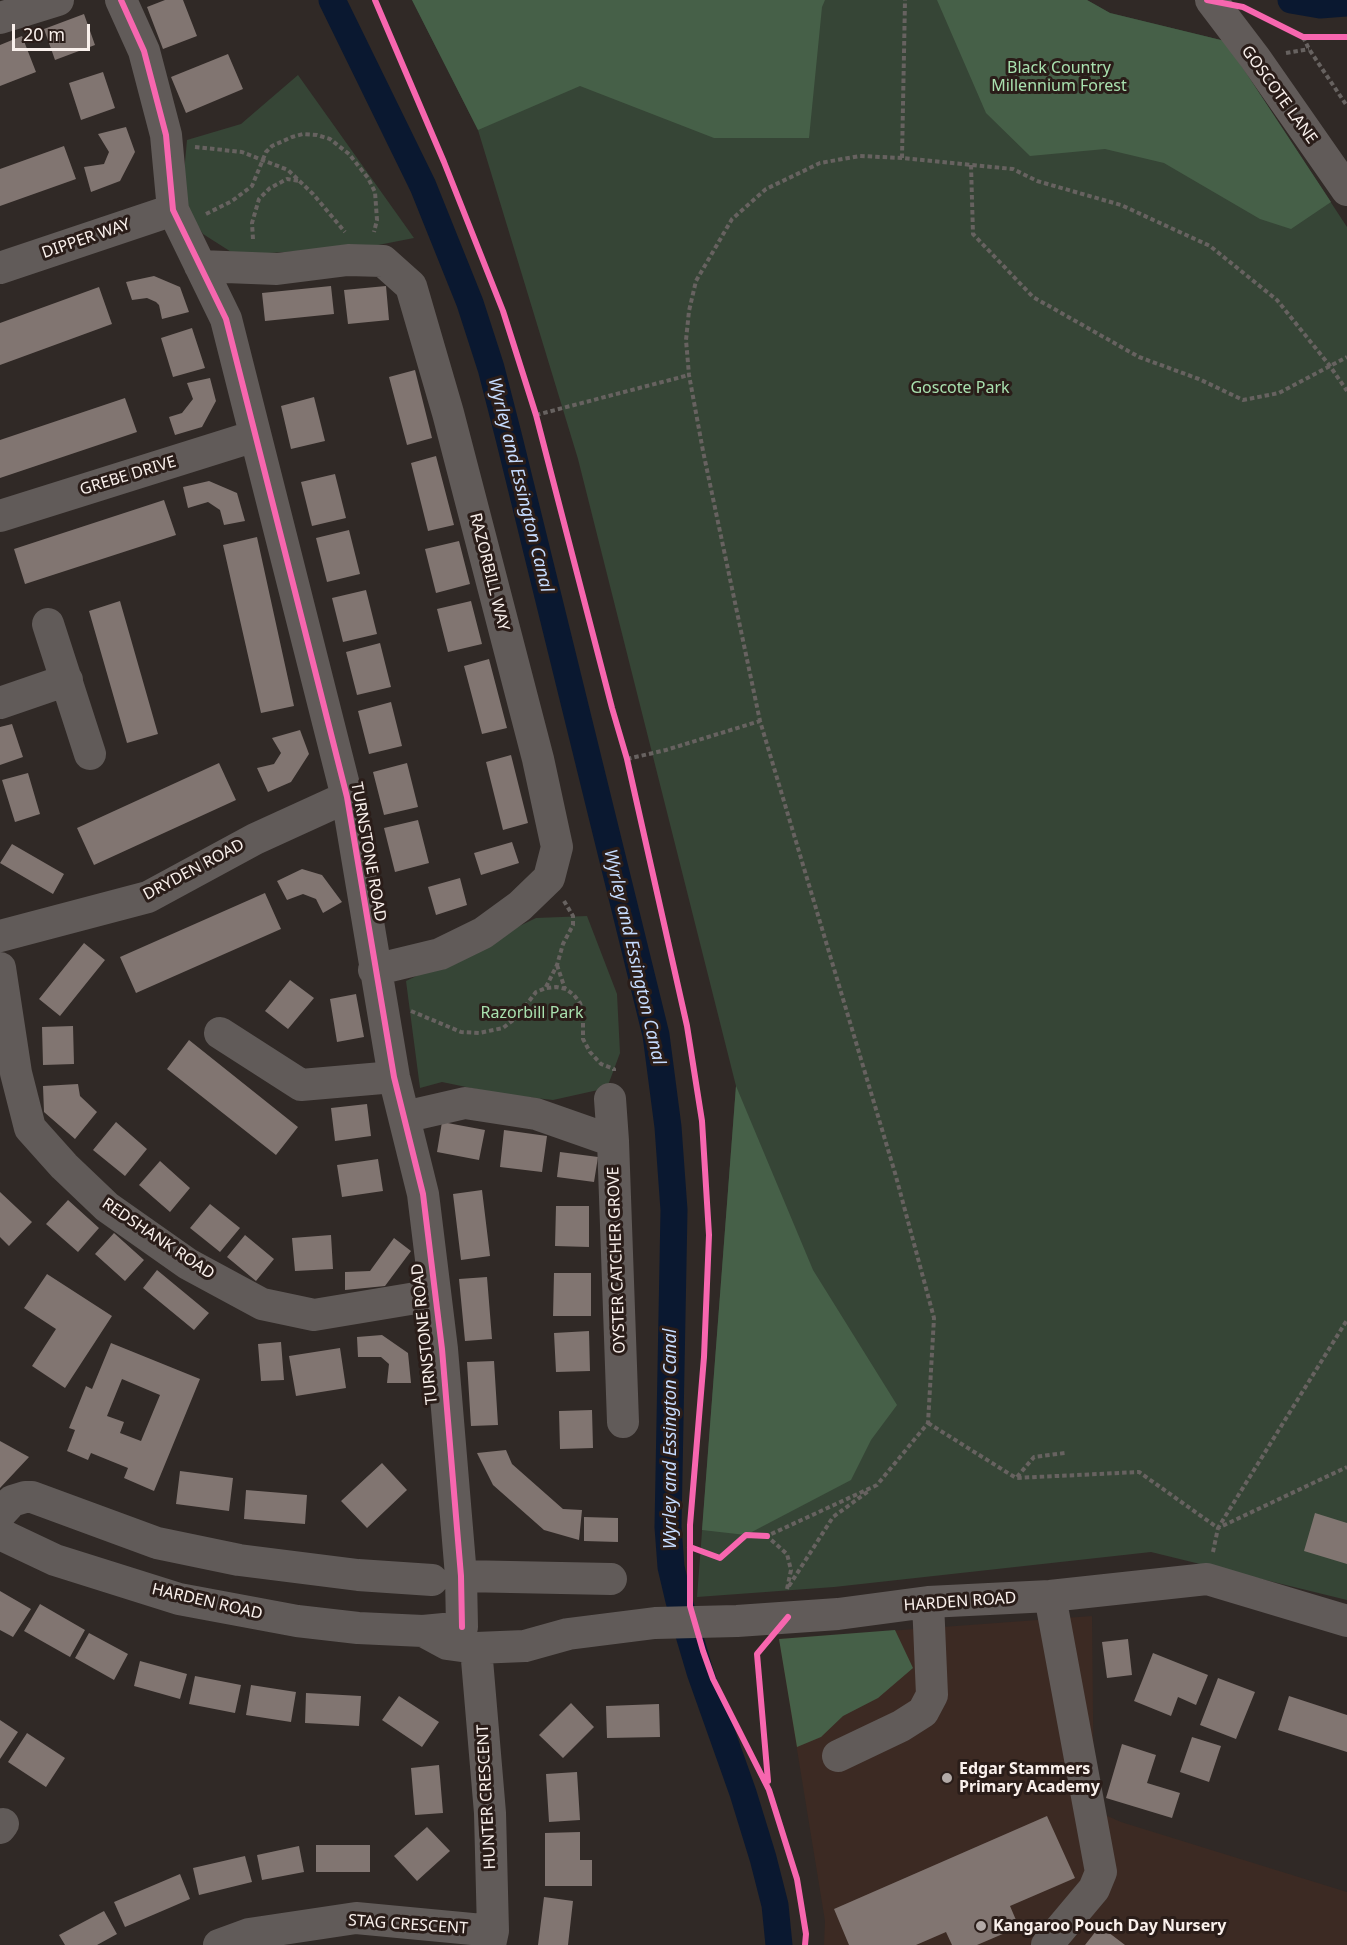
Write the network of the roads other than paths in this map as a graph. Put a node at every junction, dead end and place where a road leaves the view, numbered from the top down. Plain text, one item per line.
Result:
1 (58, 0) edge
2 (122, 0) edge
3 (1211, 0) edge
4 (0, 18) edge
5 (1347, 190) edge
6 (173, 210) junction
7 (200, 266) junction
8 (0, 268) edge
9 (255, 436) junction
10 (0, 516) edge
11 (48, 624) dead end
12 (67, 680) junction
13 (0, 703) edge
14 (90, 754) dead end
15 (347, 797) junction
16 (0, 936) edge
17 (0, 968) edge
18 (377, 984) junction
19 (220, 1033) dead end
20 (394, 1077) junction
21 (610, 1099) road end
22 (404, 1117) junction
23 (613, 1141) junction
24 (434, 1295) junction
25 (622, 1422) dead end
26 (0, 1514) edge
27 (0, 1534) edge
28 (446, 1578) junction
29 (611, 1579) dead end
30 (1050, 1596) junction
31 (928, 1602) junction
32 (1347, 1621) edge
33 (469, 1638) junction
34 (838, 1756) dead end
35 (492, 1938) edge
36 (219, 1945) edge
37 (1047, 1945) edge

1 - 4 street
2 - 6 street, TURNSTONE ROAD
3 - 5 street, GOSCOTE LANE
6 - 7 street, TURNSTONE ROAD
6 - 8 street, DIPPER WAY
7 - 9 street, TURNSTONE ROAD
7 - 18 street, RAZORBILL WAY
9 - 10 street, GREBE DRIVE
9 - 15 street, TURNSTONE ROAD
11 - 12 street
12 - 13 street
12 - 14 street
15 - 16 street, DRYDEN ROAD
15 - 18 street, TURNSTONE ROAD
17 - 24 street, REDSHANK ROAD
18 - 20 street, TURNSTONE ROAD
19 - 20 street
20 - 22 street, TURNSTONE ROAD
21 - 23 street, OYSTER CATCHER GROVE
22 - 23 street
22 - 24 street, TURNSTONE ROAD
23 - 25 street, OYSTER CATCHER GROVE
24 - 28 street, TURNSTONE ROAD
26 - 28 street
27 - 33 street, HARDEN ROAD
28 - 29 street
28 - 33 street, TURNSTONE ROAD
30 - 31 street, HARDEN ROAD
30 - 32 street, HARDEN ROAD
30 - 37 street
31 - 33 street, HARDEN ROAD
31 - 34 street
33 - 35 street, HUNTER CRESCENT
35 - 36 street, STAG CRESCENT

